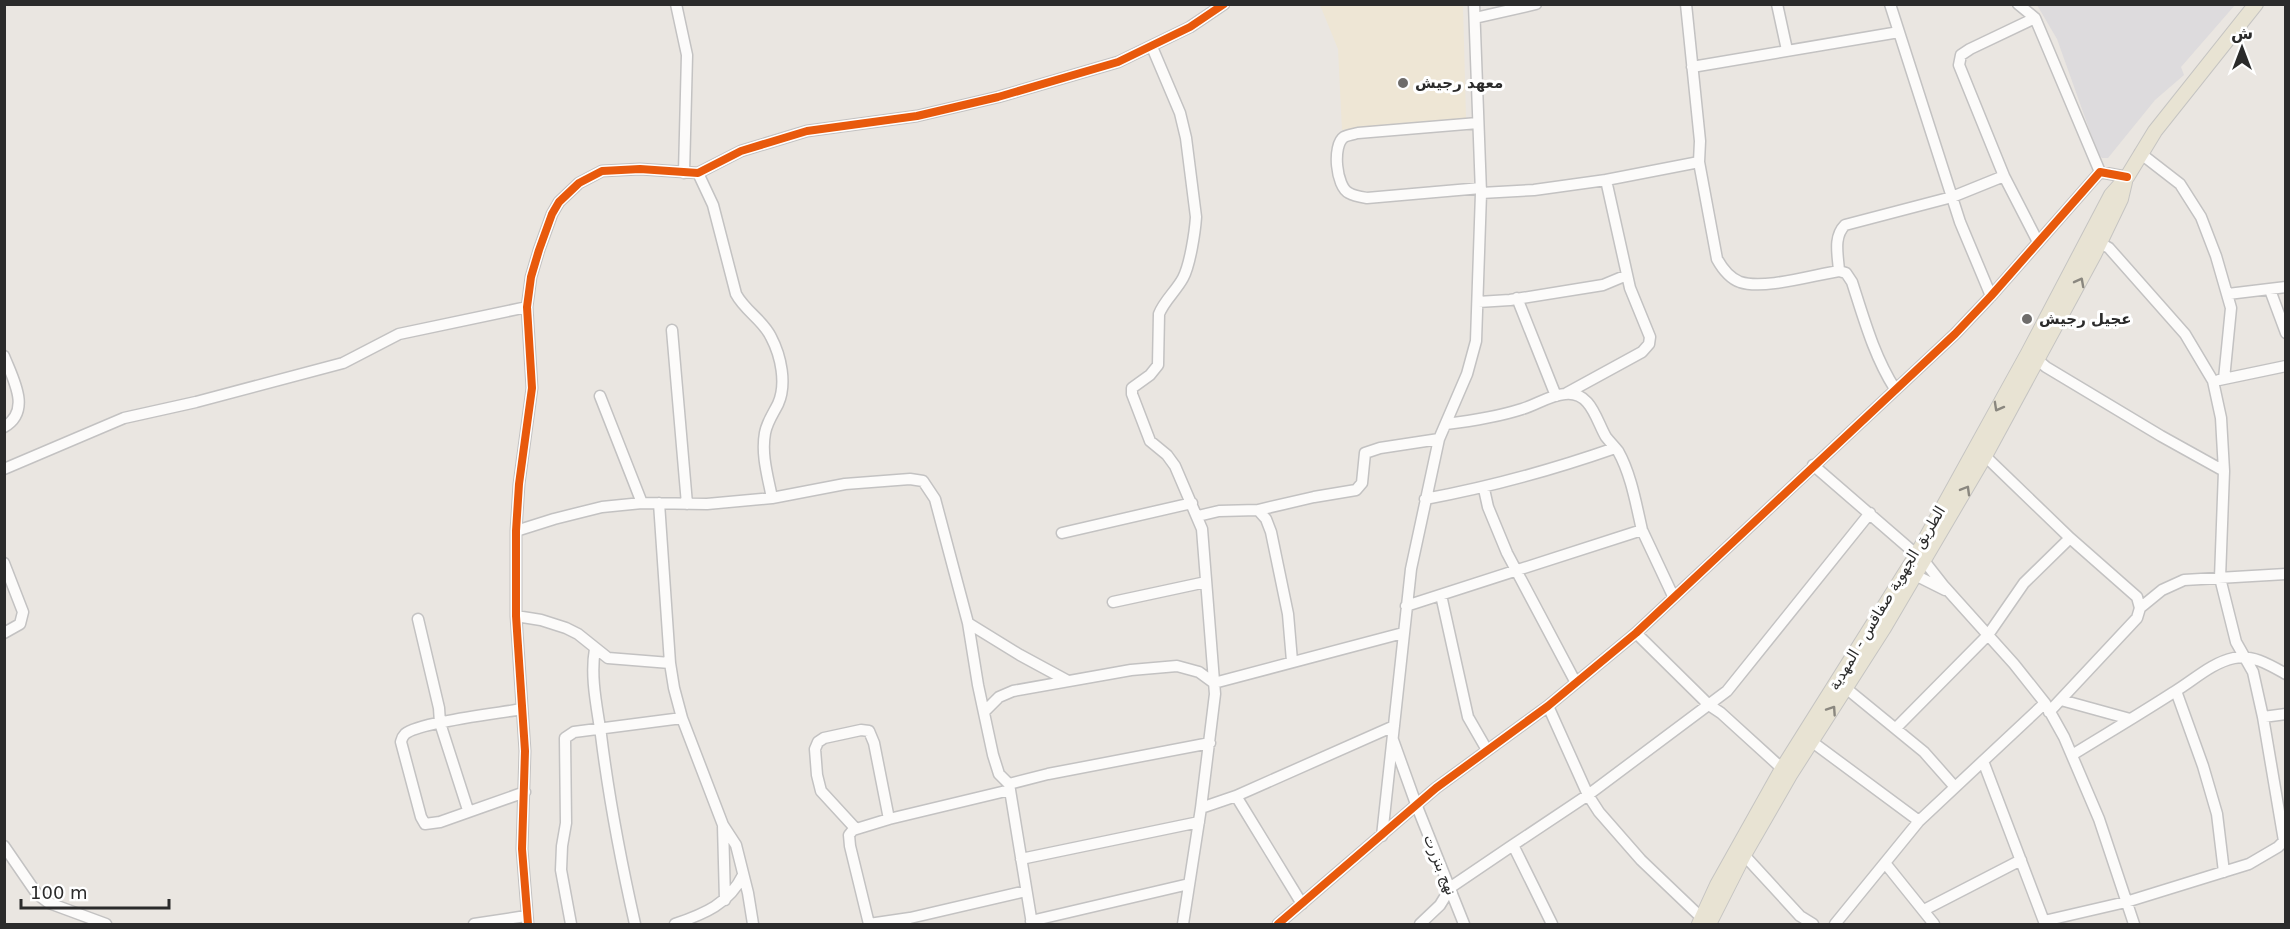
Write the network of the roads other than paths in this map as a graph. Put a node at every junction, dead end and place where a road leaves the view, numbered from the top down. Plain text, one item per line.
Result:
1 (676, 4) edge
2 (1224, 4) edge
3 (1474, 4) edge
4 (1536, 4) edge
5 (1686, 4) edge
6 (1777, 4) edge
7 (1890, 4) edge
8 (2018, 4) edge
9 (2256, 4) edge
10 (1476, 18) junction
11 (2035, 18) junction
12 (1899, 32) junction
13 (1152, 47) junction
14 (1787, 50) junction
15 (1692, 67) junction
16 (1478, 123) junction
17 (2140, 153) junction
18 (1699, 162) junction
19 (2100, 172) junction
20 (684, 173) junction
21 (698, 173) junction
22 (2004, 176) junction
23 (2127, 177) junction
24 (1606, 180) junction
25 (1481, 191) junction
26 (1952, 197) junction
27 (2095, 239) junction
28 (2038, 242) junction
29 (1839, 271) junction
30 (1628, 275) junction
31 (2286, 287) edge
32 (2270, 290) junction
33 (2228, 294) junction
34 (1991, 296) junction
35 (1517, 298) junction
36 (1478, 302) junction
37 (527, 307) junction
38 (672, 330) dead end
39 (2286, 333) edge
40 (4, 356) edge
41 (2033, 357) junction
42 (2286, 366) edge
43 (2218, 380) junction
44 (1895, 390) junction
45 (1562, 395) junction
46 (600, 396) dead end
47 (1446, 424) junction
48 (4, 427) edge
49 (1440, 439) junction
50 (1615, 448) junction
51 (1985, 456) junction
52 (1813, 465) junction
53 (4, 469) edge
54 (2224, 471) junction
55 (1484, 489) junction
56 (772, 498) junction
57 (1425, 499) junction
58 (642, 503) junction
59 (659, 503) junction
60 (1192, 503) junction
61 (687, 504) junction
62 (1258, 510) junction
63 (1870, 513) junction
64 (1197, 516) junction
65 (1642, 530) junction
66 (516, 531) junction
67 (1062, 533) dead end
68 (2070, 538) junction
69 (1921, 558) junction
70 (4, 563) edge
71 (1517, 571) junction
72 (1911, 573) junction
73 (2286, 574) edge
74 (2220, 578) junction
75 (1206, 582) junction
76 (1948, 592) junction
77 (1441, 595) junction
78 (1673, 596) junction
79 (1113, 602) dead end
80 (1406, 606) junction
81 (2140, 608) junction
82 (516, 616) junction
83 (418, 620) dead end
84 (968, 623) junction
85 (4, 633) edge
86 (1403, 633) junction
87 (1636, 633) junction
88 (1988, 635) junction
89 (596, 649) junction
90 (2244, 657) junction
91 (1292, 661) junction
92 (670, 663) junction
93 (2280, 667) edge
94 (2286, 674) edge
95 (1068, 681) junction
96 (1214, 683) junction
97 (1575, 683) junction
98 (1847, 689) junction
99 (2176, 691) junction
100 (2061, 700) junction
101 (1709, 705) junction
102 (1548, 706) junction
103 (2047, 708) junction
104 (522, 709) junction
105 (984, 712) junction
106 (2286, 714) edge
107 (2263, 717) junction
108 (682, 718) junction
109 (2130, 719) junction
110 (440, 723) junction
111 (1394, 726) junction
112 (600, 729) junction
113 (1896, 729) junction
114 (1392, 738) junction
115 (1811, 741) junction
116 (1210, 743) junction
117 (1487, 750) junction
118 (2072, 755) junction
119 (1983, 761) junction
120 (1786, 772) junction
121 (1954, 786) junction
122 (1009, 787) junction
123 (525, 792) junction
124 (1588, 795) junction
125 (1236, 796) junction
126 (1416, 804) junction
127 (1201, 808) junction
128 (468, 810) junction
129 (889, 819) junction
130 (1919, 821) junction
131 (1199, 822) junction
132 (723, 825) junction
133 (855, 828) junction
134 (1382, 836) junction
135 (2285, 841) edge
136 (1513, 845) junction
137 (4, 846) edge
138 (1744, 855) junction
139 (1021, 859) junction
140 (2020, 860) junction
141 (1885, 863) junction
142 (2224, 872) junction
143 (743, 875) junction
144 (1189, 884) junction
145 (1450, 887) junction
146 (1026, 891) junction
147 (725, 900) junction
148 (2126, 902) junction
149 (1302, 904) junction
150 (1924, 910) junction
151 (527, 920) edge
152 (1032, 923) edge
153 (1704, 923) edge
154 (2044, 923) edge
155 (106, 924) edge
156 (474, 924) edge
157 (571, 924) edge
158 (635, 924) edge
159 (675, 924) edge
160 (753, 924) edge
161 (868, 924) edge
162 (1183, 924) edge
163 (1278, 924) edge
164 (1420, 924) edge
165 (1464, 924) edge
166 (1552, 924) edge
167 (1813, 924) edge
168 (1835, 924) edge
169 (1935, 924) edge
170 (2134, 924) edge

1 - 20 street
2 - 13 street
3 - 10 street
4 - 10 street
5 - 15 street
6 - 14 street
7 - 12 street
8 - 11 street
9 - 17 main road, الطريق الجهوية صفاقس - المهدية
10 - 16 street
11 - 19 street
11 - 22 street
12 - 14 street
12 - 26 street
13 - 21 street
13 - 60 street
14 - 15 street
15 - 18 street
16 - 25 street
16 - 25 street
17 - 23 main road, الطريق الجهوية صفاقس - المهدية
17 - 33 street
18 - 24 street
18 - 29 street
19 - 23 street
19 - 28 street
20 - 21 street
20 - 37 street
21 - 56 street
22 - 26 street
22 - 28 street
23 - 27 main road, الطريق الجهوية صفاقس - المهدية
24 - 25 street
24 - 30 street
25 - 36 street
26 - 29 street
26 - 34 street
27 - 41 main road, الطريق الجهوية صفاقس - المهدية
27 - 43 street
28 - 34 street
29 - 44 street
30 - 35 street
30 - 45 street
31 - 32 street
32 - 33 street
32 - 39 street
33 - 43 street
34 - 44 street
35 - 36 street
35 - 45 street
36 - 47 street
37 - 53 street
37 - 66 street
38 - 61 street
40 - 48 street
41 - 51 main road, الطريق الجهوية صفاقس - المهدية
41 - 54 street
41 -> 69 main road, الطريق الجهوية صفاقس - المهدية
42 - 43 street
43 - 54 street
44 - 52 street
45 - 47 street
45 - 50 street
46 - 58 street
47 - 49 street
49 - 57 street
49 - 62 street
50 - 55 street
50 - 65 street
51 - 68 street
69 -> 51 main road, الطريق الجهوية صفاقس - المهدية
52 - 63 street
52 - 78 street
54 - 74 street
55 - 57 street
55 - 71 street
56 - 61 street
56 - 84 street
57 - 80 street
58 - 59 street
58 - 66 street
59 - 61 street
59 - 92 street
60 - 64 street
60 - 67 street
62 - 64 street
62 - 91 street
63 - 69 street
63 - 101 street
64 - 75 street
65 - 71 street
65 - 78 street
66 - 82 street
68 - 81 street
68 - 88 street
69 - 72 main road, الطريق الجهوية صفاقس - المهدية
69 - 76 street
70 - 85 street
71 - 77 street
71 - 97 street
72 - 76 street
72 - 98 main road, الطريق الجهوية صفاقس - المهدية
72 - 120 main road, الطريق الجهوية صفاقس - المهدية
73 - 74 street
74 - 81 street
74 - 90 street
75 - 79 street
75 - 96 street
76 - 88 street
77 - 80 street
77 - 117 street
78 - 87 street
80 - 86 street
81 - 100 street
82 - 89 street
82 - 104 street
83 - 110 street
84 - 95 street
84 - 105 street
86 - 91 street
86 - 111 street
87 - 97 street
87 - 101 street
88 - 103 street
88 - 113 street
89 - 92 street
89 - 112 street
90 - 93 street
90 - 99 street
90 - 107 street
91 - 96 street
92 - 108 street
93 - 94 street
95 - 96 street
95 - 105 street
96 - 116 street
97 - 102 street
98 - 113 street
115 -> 98 main road, الطريق الجهوية صفاقس - المهدية
99 - 109 street
99 - 142 street
100 - 103 street
100 - 109 street
101 - 120 street
101 - 124 street
102 - 117 street
102 - 124 street
103 - 118 street
103 - 119 street
104 - 110 street
104 - 123 street
105 - 122 street
106 - 107 street
107 - 135 street
108 - 112 street
108 - 132 street
109 - 118 street
110 - 128 street
110 - 128 street
111 - 114 street
111 - 125 street
112 - 157 street
112 - 158 street
113 - 121 street
114 - 126 street, نهج بنزرت
114 - 134 street
115 - 120 main road, الطريق الجهوية صفاقس - المهدية
115 - 130 street
116 - 122 street
116 - 127 street
117 - 126 street
118 - 148 street
119 - 121 street
119 - 140 street
120 - 138 main road, الطريق الجهوية صفاقس - المهدية
120 - 153 main road, الطريق الجهوية صفاقس - المهدية
121 - 130 street
122 - 129 street
122 - 139 street
123 - 128 street
123 - 151 street
124 - 136 street
124 - 153 street
125 - 127 street
125 - 149 street
126 - 134 street
126 - 145 street, نهج بنزرت
127 - 131 street
129 - 133 street
129 - 133 street
130 - 141 street
131 - 139 street
131 - 144 street
132 - 143 street
132 - 147 street
133 - 161 street
134 - 149 street
135 - 142 street
136 - 145 street
136 - 166 street
137 - 155 street
138 - 153 main road, الطريق الجهوية صفاقس - المهدية
138 - 167 street
139 - 146 street
140 - 150 street
140 - 154 street
141 - 150 street
141 - 168 street
142 - 148 street
143 - 147 street
143 - 160 street
144 - 152 street
144 - 162 street
145 - 164 street
145 - 165 street, نهج بنزرت
146 - 152 street
146 - 161 street
147 - 159 street
148 - 154 street
148 - 170 street
149 - 163 street
150 - 169 street
151 - 156 street

